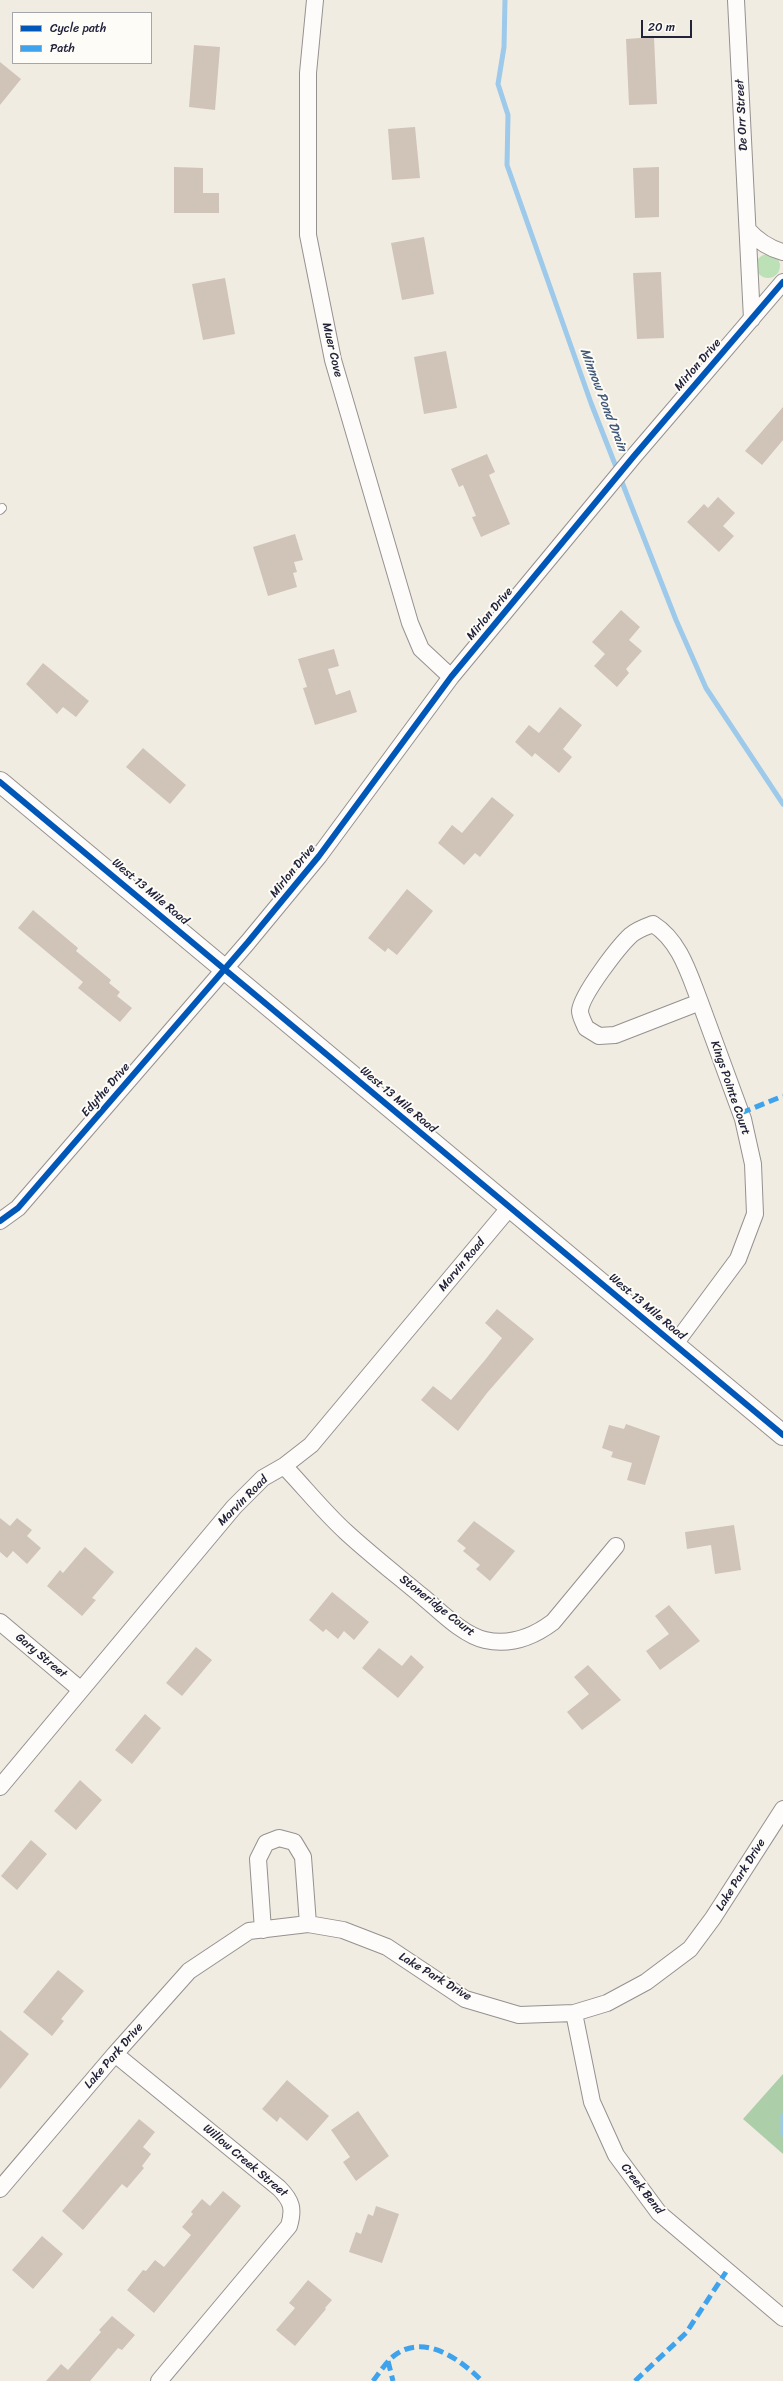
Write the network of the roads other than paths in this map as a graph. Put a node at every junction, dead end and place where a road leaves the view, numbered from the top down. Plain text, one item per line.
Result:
1 (315, 0) edge
2 (736, 0) edge
3 (748, 230) junction
4 (783, 252) edge
5 (783, 282) edge
6 (752, 319) junction
7 (451, 677) junction
8 (0, 782) edge
9 (225, 970) junction
10 (700, 1002) junction
11 (510, 1207) junction
12 (0, 1221) edge
13 (674, 1344) junction
14 (783, 1435) edge
15 (284, 1466) junction
16 (616, 1546) dead end
17 (0, 1622) edge
18 (81, 1690) junction
19 (0, 1787) edge
20 (783, 1809) edge
21 (308, 1924) junction
22 (263, 1930) junction
23 (574, 2013) junction
24 (115, 2054) junction
25 (0, 2189) edge
26 (783, 2318) edge
27 (160, 2381) edge

1 - 7 street, Muer Cove
2 - 3 street, De Orr Street
3 - 4 street
3 - 6 street, De Orr Street
5 - 6 street, Mirlon Drive
6 - 7 street, Mirlon Drive
7 - 9 street, Mirlon Drive
8 - 9 street, West 13 Mile Road
9 - 11 street, West 13 Mile Road
9 - 12 street, Edythe Drive
10 - 10 street, Kings Pointe Court
10 - 13 street, Kings Pointe Court
11 - 13 street, West 13 Mile Road
11 - 15 street, Marvin Road
13 - 14 street, West 13 Mile Road
15 - 16 street, Stoneridge Court
15 - 18 street, Marvin Road
17 - 18 street, Gary Street
18 - 19 street, Marvin Road
20 - 23 street, Lake Park Drive
21 - 22 street, Lake Park Drive
21 - 22 street
21 - 23 street, Lake Park Drive
22 - 24 street, Lake Park Drive
23 - 26 street, Creek Bend
24 - 25 street, Lake Park Drive
24 - 27 street, Willow Creek Street

